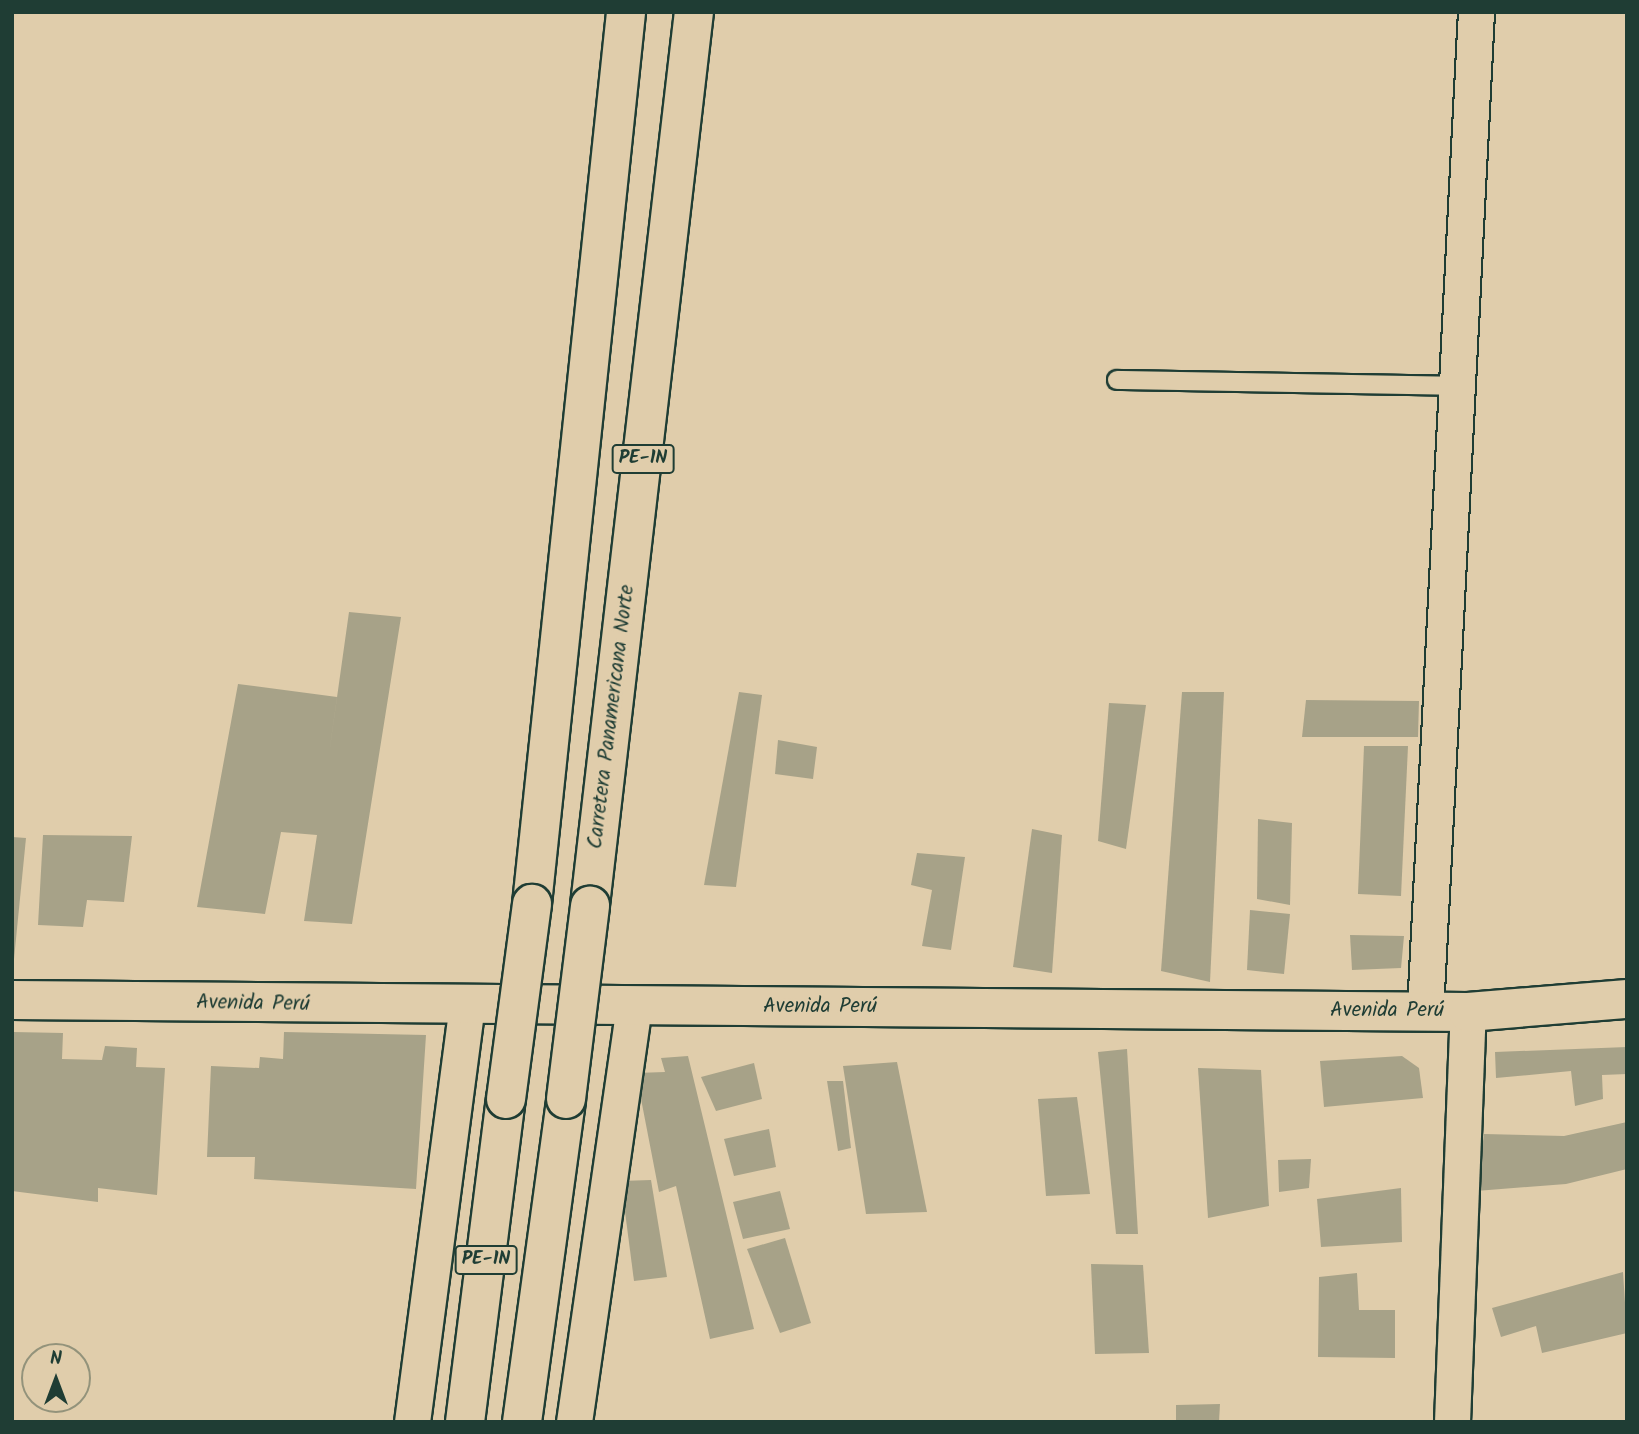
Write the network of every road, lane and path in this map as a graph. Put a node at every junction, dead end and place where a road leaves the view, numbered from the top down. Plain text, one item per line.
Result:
1 (626, 12) edge
2 (694, 12) edge
3 (1476, 12) edge
4 (1117, 380) dead end
5 (1458, 386) junction
6 (1627, 999) edge
7 (12, 1000) edge
8 (634, 1006) junction
9 (467, 1007) junction
10 (1425, 1011) junction
11 (1468, 1012) junction
12 (412, 1422) edge
13 (465, 1422) edge
14 (522, 1422) edge
15 (574, 1422) edge
16 (1452, 1422) edge

1 - 13 main road, PE-1N, bridge
2 - 14 main road, Carretera Panamericana Norte / PE-1N, bridge
3 - 5 street
4 - 5 lane
5 - 10 street
6 - 11 main road, Avenida Perú
7 - 9 main road, Avenida Perú
8 - 9 main road, Avenida Perú
8 - 10 main road, Avenida Perú
8 - 15 street
9 - 12 street
10 - 11 main road, Avenida Perú
11 - 16 street

